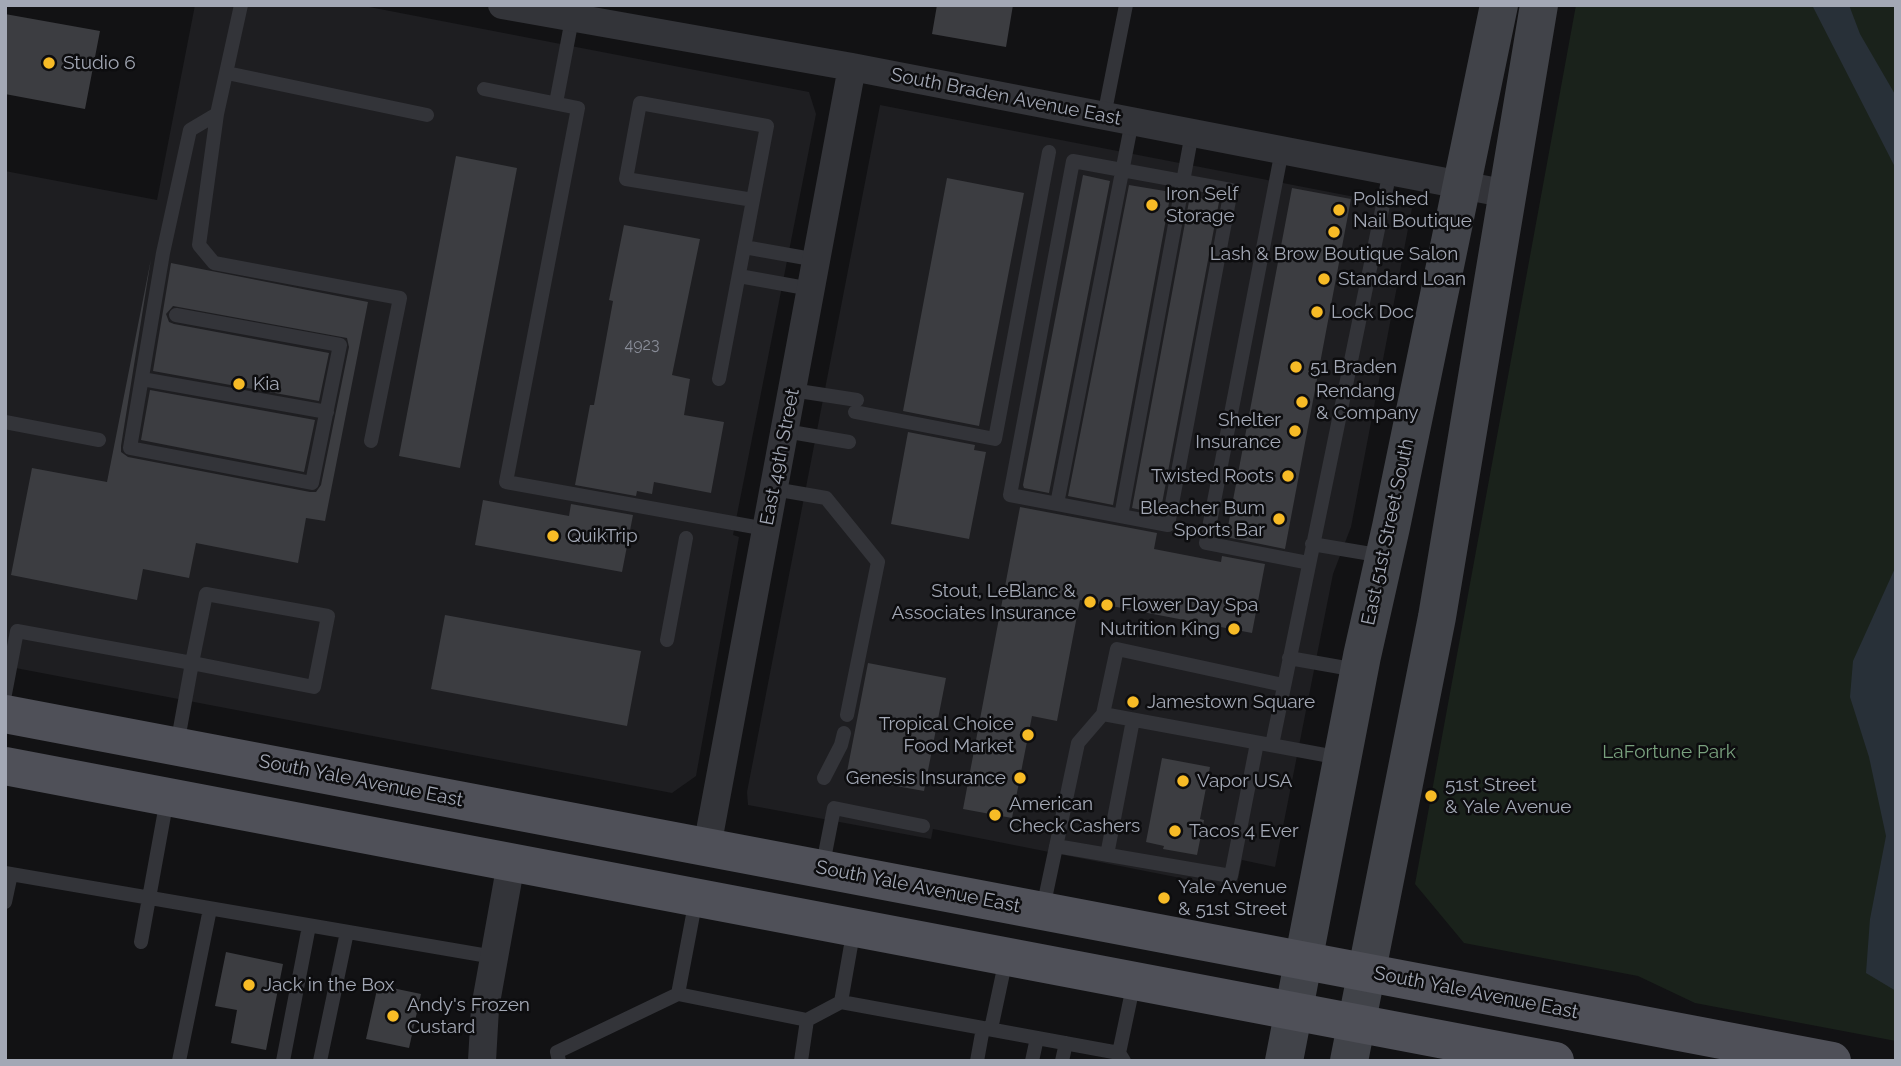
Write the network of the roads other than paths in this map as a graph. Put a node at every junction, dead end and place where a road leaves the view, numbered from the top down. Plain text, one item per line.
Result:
1 (241, 5) edge
2 (502, 5) edge
3 (1126, 5) edge
4 (1499, 5) edge
5 (1539, 5) edge
6 (572, 19) junction
7 (852, 67) junction
8 (227, 73) junction
9 (484, 89) dead end
10 (556, 103) junction
11 (217, 114) junction
12 (427, 115) dead end
13 (1104, 116) junction
14 (1132, 121) junction
15 (1192, 133) junction
16 (1282, 150) junction
17 (1049, 152) dead end
18 (1122, 170) junction
19 (1390, 171) junction
20 (1182, 181) junction
21 (1460, 185) junction
22 (1508, 194) junction
23 (753, 200) junction
24 (744, 247) junction
25 (817, 260) junction
26 (739, 276) junction
27 (811, 289) junction
28 (176, 315) dead end
29 (142, 379) junction
30 (719, 379) dead end
31 (792, 390) junction
32 (327, 412) junction
33 (5, 422) edge
34 (785, 431) junction
35 (99, 440) dead end
36 (371, 441) dead end
37 (849, 442) dead end
38 (774, 489) junction
39 (1057, 504) junction
40 (1121, 516) junction
41 (766, 529) junction
42 (686, 538) dead end
43 (1312, 544) junction
44 (1383, 556) junction
45 (1309, 563) junction
46 (11, 630) edge
47 (667, 640) dead end
48 (1289, 658) junction
49 (192, 663) junction
50 (1359, 670) junction
51 (1283, 684) junction
52 (5, 694) edge
53 (5, 714) edge
54 (1103, 714) junction
55 (847, 715) dead end
56 (1133, 720) junction
57 (844, 733) dead end
58 (1257, 743) junction
59 (1272, 745) junction
60 (176, 746) junction
61 (1342, 758) junction
62 (5, 766) edge
63 (824, 778) dead end
64 (167, 797) junction
65 (923, 826) dead end
66 (1056, 846) junction
67 (707, 847) junction
68 (1107, 855) junction
69 (511, 863) junction
70 (822, 869) junction
71 (8, 873) edge
72 (696, 897) junction
73 (148, 899) junction
74 (5, 902) edge
75 (210, 909) junction
76 (1042, 911) junction
77 (309, 926) junction
78 (854, 928) junction
79 (348, 932) junction
80 (141, 942) dead end
81 (1006, 956) junction
82 (494, 957) junction
83 (1304, 960) junction
84 (1367, 972) junction
85 (1134, 980) junction
86 (678, 994) junction
87 (841, 1002) junction
88 (1294, 1012) junction
89 (807, 1020) junction
90 (1356, 1023) junction
91 (987, 1029) junction
92 (1037, 1038) junction
93 (1066, 1043) junction
94 (1086, 1054) edge
95 (1121, 1057) edge
96 (179, 1061) edge
97 (283, 1061) edge
98 (320, 1061) edge
99 (482, 1061) edge
100 (559, 1061) edge
101 (801, 1061) edge
102 (977, 1061) edge
103 (1032, 1061) edge
104 (1062, 1061) edge
105 (1284, 1061) edge
106 (1349, 1061) edge
107 (1555, 1061) edge
108 (1832, 1061) edge

1 - 8 lane
2 - 6 street, South Braden Avenue East
3 - 13 lane
4 - 21 main road, East 51st Street South
5 - 22 main road
6 - 7 street, South Braden Avenue East
6 - 10 lane
7 - 13 street, South Braden Avenue East
7 - 25 street, East 49th Street
8 - 11 lane
8 - 12 lane
9 - 10 lane
10 - 41 lane
11 - 29 lane
11 - 36 lane
13 - 14 street, South Braden Avenue East
14 - 15 street, South Braden Avenue East
14 - 18 lane
15 - 16 street, South Braden Avenue East
15 - 20 lane
16 - 19 street, South Braden Avenue East
16 - 45 lane
17 - 31 lane
18 - 20 lane
18 - 39 lane
18 - 39 lane
19 - 21 street, South Braden Avenue East
19 - 43 lane
20 - 40 lane
20 - 40 lane
21 - 22 street, South Braden Avenue East
21 - 44 main road, East 51st Street South
22 - 84 main road
23 - 23 lane
23 - 24 lane
24 - 25 lane
24 - 26 lane
25 - 27 street, East 49th Street
26 - 27 lane
26 - 30 lane
27 - 31 street, East 49th Street
28 - 32 lane
29 - 32 lane
29 - 32 lane
31 - 34 street, East 49th Street
33 - 35 lane
34 - 37 lane
34 - 38 street, East 49th Street
38 - 41 street, East 49th Street
38 - 55 lane
39 - 40 lane
41 - 67 street, East 49th Street
42 - 47 lane
43 - 44 lane
43 - 45 lane
44 - 50 main road, East 51st Street South
45 - 48 lane
46 - 49 lane
46 - 52 lane
48 - 50 lane
48 - 51 lane
49 - 49 lane
49 - 60 lane
50 - 61 main road, East 51st Street South
51 - 54 lane
51 - 59 lane
53 - 60 main road, South Yale Avenue East
54 - 56 lane
54 - 66 lane
56 - 58 lane
56 - 68 lane
57 - 63 lane
58 - 59 lane
58 - 68 lane
59 - 61 lane
60 - 64 main road
60 - 67 main road, South Yale Avenue East
61 - 83 main road, East 51st Street South
62 - 64 main road
64 - 69 main road
64 - 73 lane
65 - 70 lane
66 - 68 lane
66 - 76 lane
67 - 70 main road, South Yale Avenue East
67 - 72 main road
69 - 72 main road
69 - 82 street
70 - 76 main road, South Yale Avenue East
71 - 73 lane
71 - 74 lane
72 - 78 main road
72 - 86 lane
73 - 75 lane
73 - 80 lane
75 - 77 lane
75 - 96 lane
76 - 83 main road, South Yale Avenue East
77 - 79 lane
77 - 97 lane
78 - 81 main road
78 - 87 lane
79 - 82 lane
79 - 98 lane
81 - 85 main road
81 - 91 lane
82 - 99 street
83 - 84 main road, South Yale Avenue East
83 - 88 main road, East 51st Street South
84 - 90 main road
84 - 108 main road, South Yale Avenue East
85 - 88 main road
85 - 95 lane
86 - 89 lane
86 - 100 lane
87 - 89 lane
87 - 91 lane
88 - 90 main road
88 - 105 main road, East 51st Street South
89 - 101 lane
90 - 106 main road
90 - 107 main road
91 - 92 lane
91 - 102 lane
92 - 93 lane
92 - 103 lane
93 - 94 lane
93 - 104 lane
94 - 95 lane

